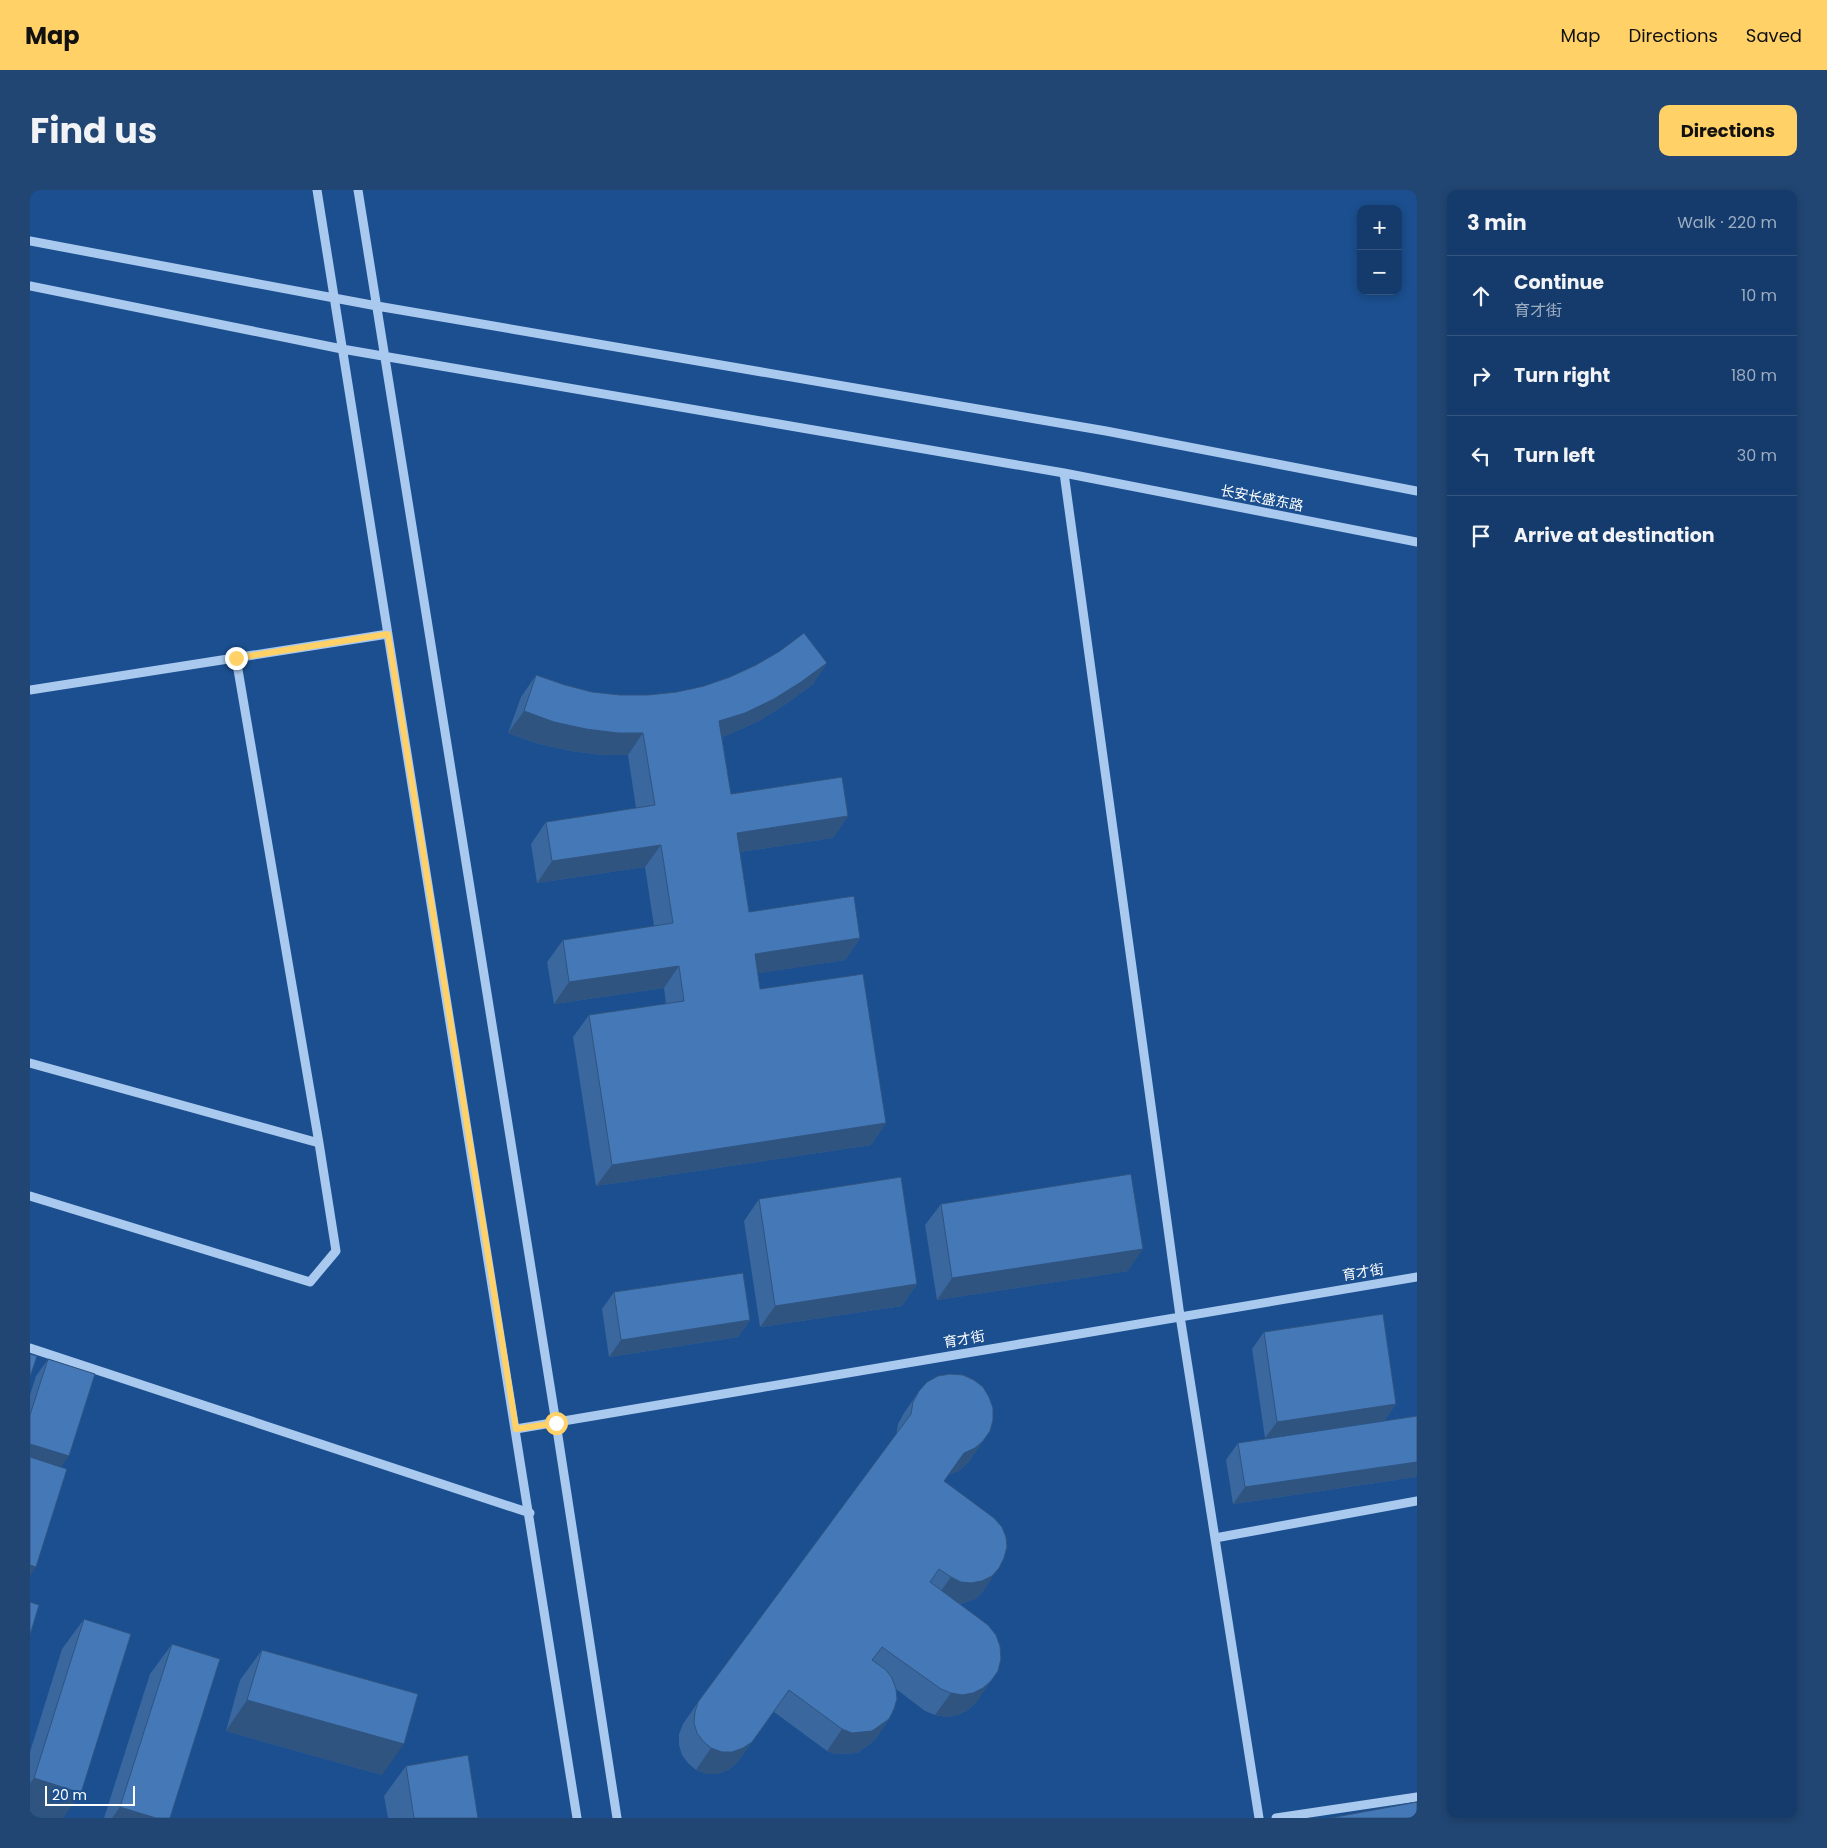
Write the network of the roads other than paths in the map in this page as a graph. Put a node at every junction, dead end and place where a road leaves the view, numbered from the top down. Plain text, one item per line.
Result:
1 (317, 190) edge
2 (358, 190) edge
3 (30, 241) edge
4 (30, 286) edge
5 (334, 298) junction
6 (377, 306) junction
7 (342, 349) junction
8 (384, 357) junction
9 (1064, 472) junction
10 (1417, 491) edge
11 (1417, 542) edge
12 (388, 634) junction
13 (236, 658) junction
14 (30, 690) edge
15 (30, 1063) edge
16 (319, 1143) junction
17 (30, 1196) edge
18 (1417, 1277) edge
19 (1180, 1316) junction
20 (30, 1348) edge
21 (556, 1423) junction
22 (516, 1429) junction
23 (1417, 1501) edge
24 (530, 1512) junction
25 (1215, 1538) junction
26 (1417, 1797) edge
27 (577, 1818) edge
28 (617, 1818) edge
29 (1259, 1818) edge
30 (1276, 1818) edge

1 - 5 street
2 - 6 street
3 - 5 street
4 - 7 street, 长安长盛东路
5 - 6 street
5 - 7 street
6 - 8 street
6 - 10 street
7 - 8 street, 长安长盛东路
7 - 12 street
8 - 9 street, 长安长盛东路
8 - 21 street
9 - 11 street, 长安长盛东路
9 - 19 street
12 - 13 street
12 - 22 street
13 - 14 street
13 - 16 street
15 - 16 street
16 - 17 street
18 - 19 street, 育才街
19 - 21 street, 育才街
19 - 25 street
20 - 24 street
21 - 22 street, 育才街
21 - 28 street
22 - 24 street
23 - 25 street
24 - 27 street
25 - 29 street
26 - 30 street

